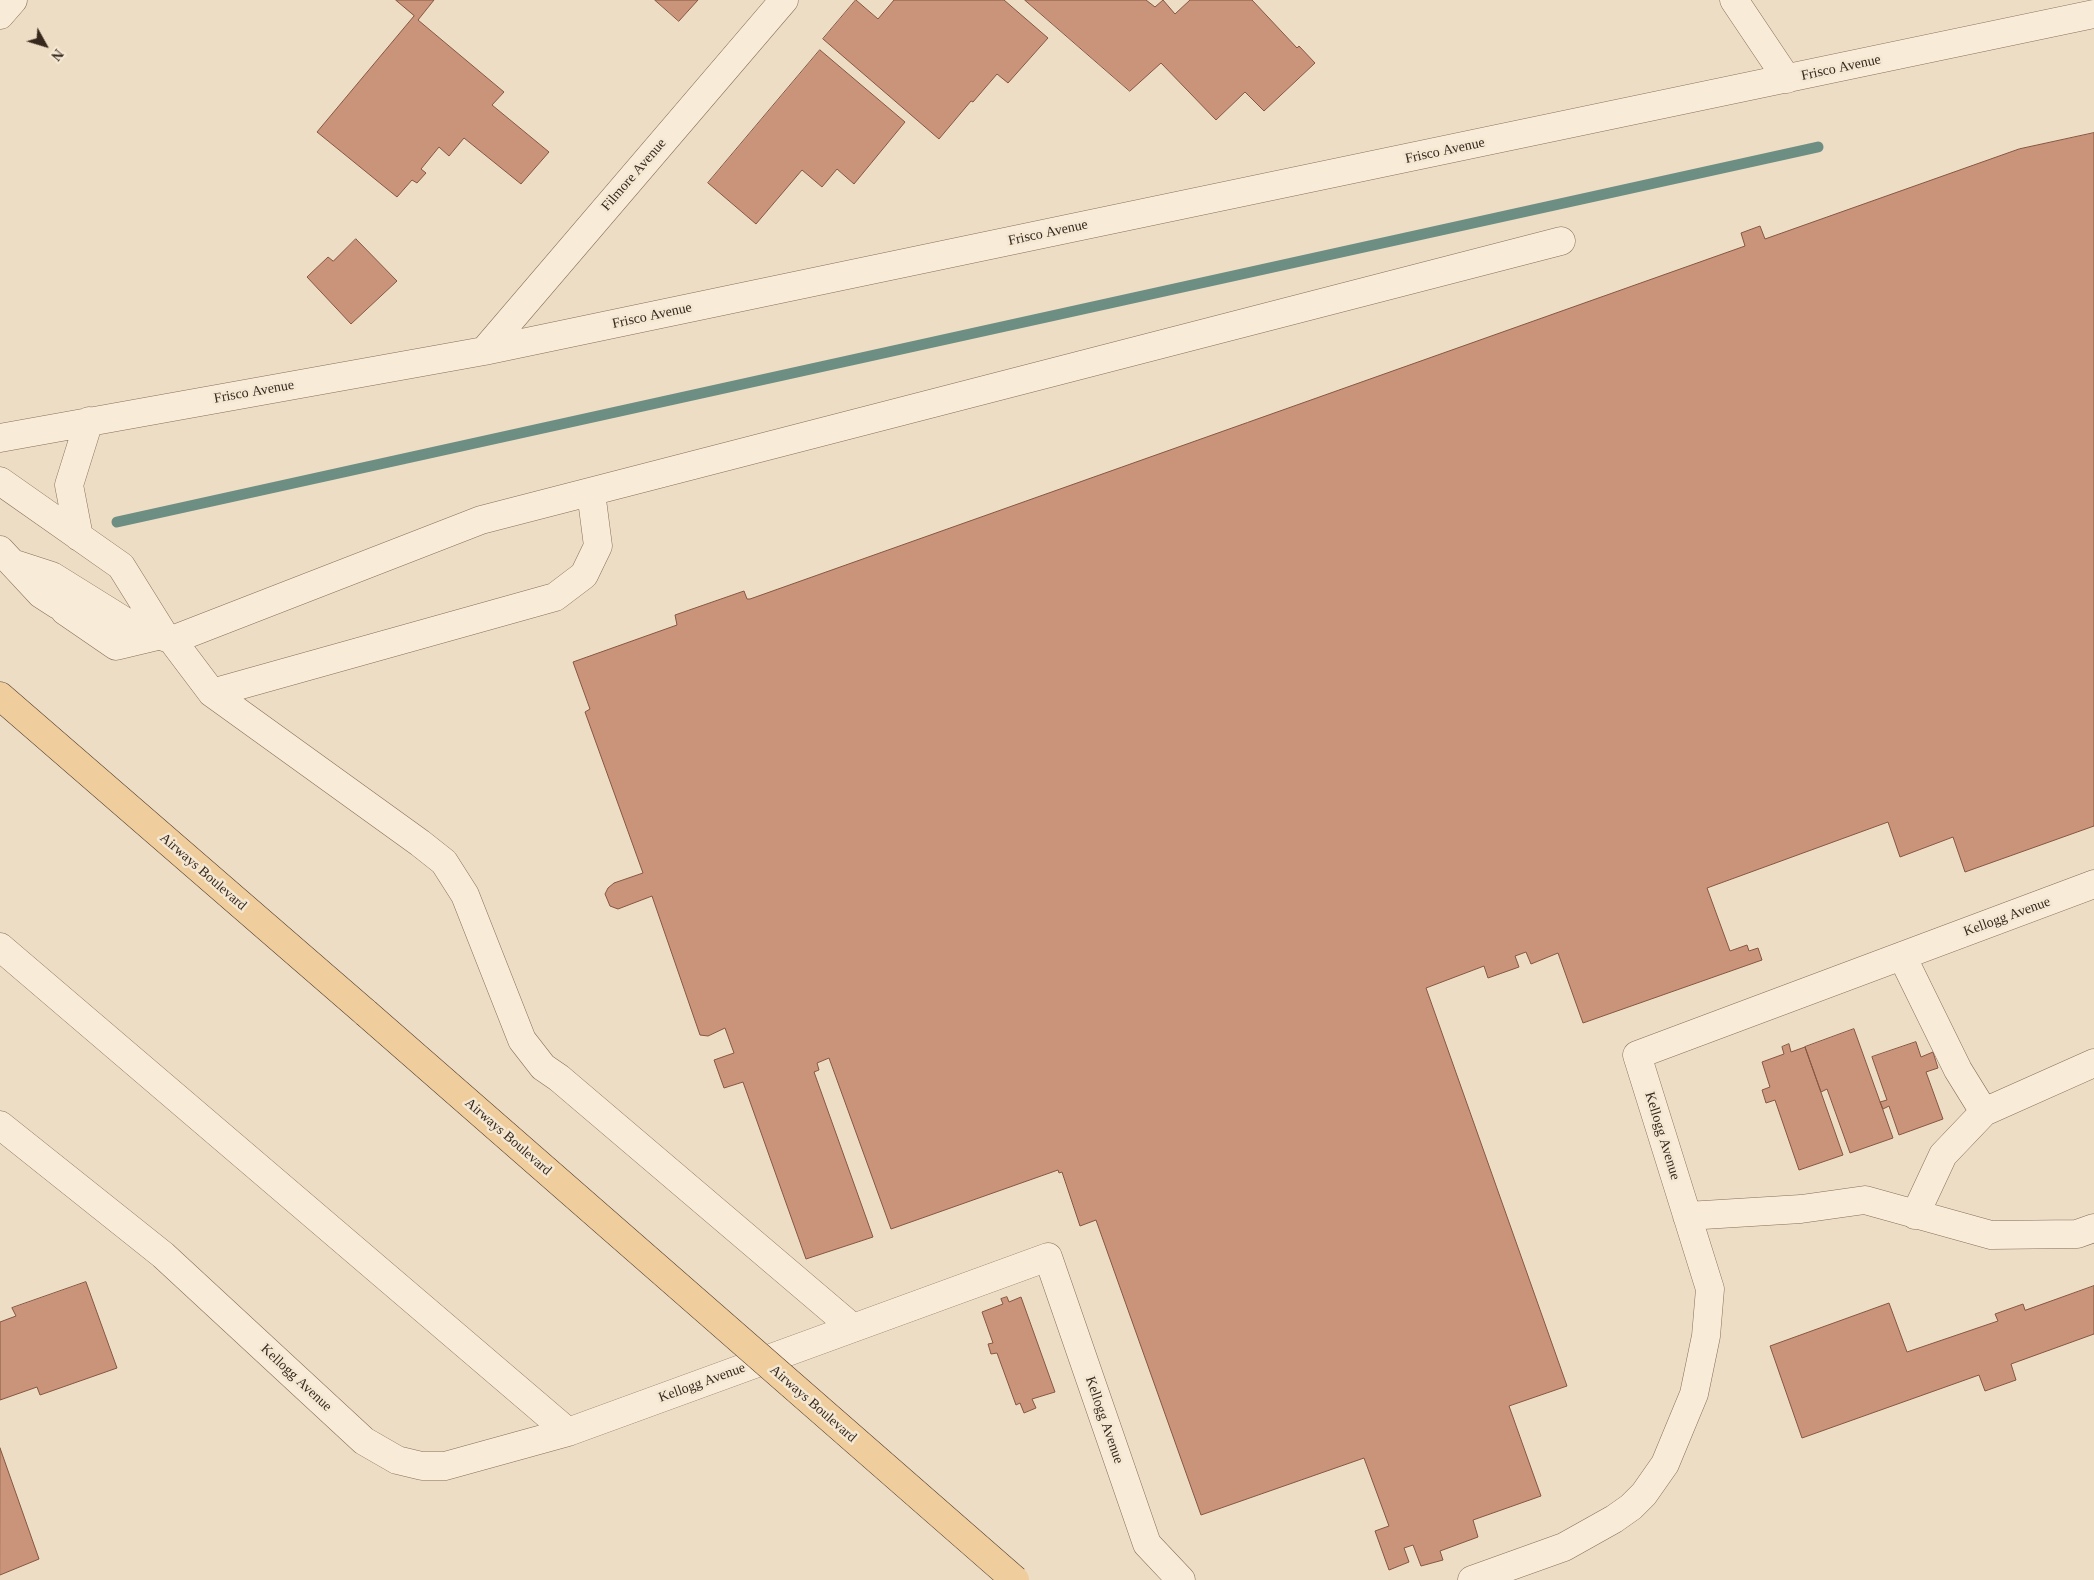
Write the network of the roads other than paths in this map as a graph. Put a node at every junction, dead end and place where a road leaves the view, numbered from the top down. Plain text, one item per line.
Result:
1 (13, 0) edge
2 (784, 0) edge
3 (1734, 0) edge
4 (2094, 14) edge
5 (0, 15) edge
6 (1787, 79) junction
7 (1561, 241) dead end
8 (484, 351) junction
9 (89, 421) junction
10 (0, 438) edge
11 (0, 481) edge
12 (591, 492) junction
13 (80, 537) junction
14 (8, 557) edge
15 (168, 637) junction
16 (212, 693) junction
17 (0, 696) edge
18 (2094, 884) edge
19 (0, 947) edge
20 (1902, 956) junction
21 (2094, 1063) edge
22 (1984, 1112) junction
23 (0, 1125) edge
24 (1915, 1215) junction
25 (1687, 1216) junction
26 (2094, 1228) edge
27 (853, 1328) junction
28 (568, 1432) junction
29 (1015, 1580) edge
30 (1181, 1580) edge
31 (1472, 1580) edge

1 - 5 street
2 - 8 street, Filmore Avenue
3 - 6 street
4 - 6 street, Frisco Avenue
6 - 8 street, Frisco Avenue
7 - 12 street
8 - 9 street, Frisco Avenue
9 - 10 street, Frisco Avenue
9 - 13 street
11 - 13 street
12 - 15 street
12 - 16 street
13 - 15 street
14 - 15 street
14 - 15 street
15 - 16 street
16 - 27 street
17 - 29 main road, Airways Boulevard, bridge
18 - 20 street, Kellogg Avenue
19 - 28 street
20 - 22 street
20 - 25 street, Kellogg Avenue
21 - 22 street
22 - 24 street
23 - 28 street, Kellogg Avenue
24 - 25 street
24 - 26 street
25 - 31 street, Kellogg Avenue
27 - 28 street, Kellogg Avenue
27 - 30 street, Kellogg Avenue

